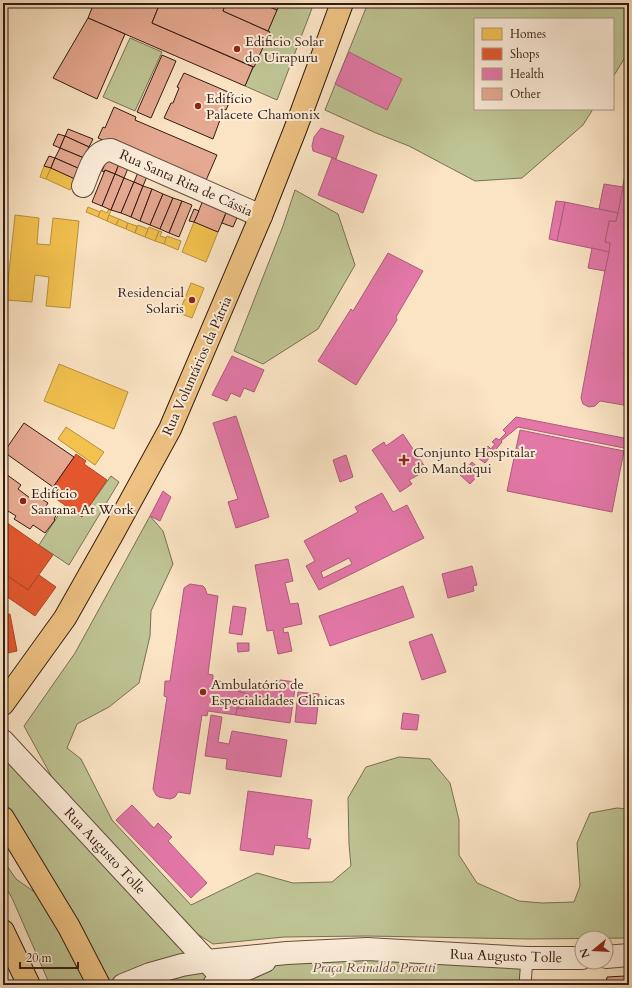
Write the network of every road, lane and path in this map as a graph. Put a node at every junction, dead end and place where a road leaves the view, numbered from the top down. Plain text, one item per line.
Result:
1 (342, 3) edge
2 (83, 186) dead end
3 (261, 216) junction
4 (3, 704) edge
5 (3, 741) edge
6 (3, 818) edge
7 (3, 835) edge
8 (30, 862) junction
9 (3, 931) edge
10 (287, 952) junction
11 (629, 955) edge
12 (614, 956) edge
13 (527, 958) junction
14 (574, 958) edge
15 (207, 961) junction
16 (219, 982) edge
17 (29, 985) edge
18 (99, 985) edge
19 (123, 985) edge
20 (525, 985) edge

1 - 3 main road, Rua Voluntários da Pátria
2 - 3 street, Rua Santa Rita de Cássia
3 - 4 main road, Rua Voluntários da Pátria
5 - 15 street, Rua Augusto Tolle
6 - 8 main road
7 - 8 main road
8 - 18 main road
9 - 17 main road
10 - 13 street, Rua Augusto Tolle
10 - 15 street, Rua Augusto Tolle
10 - 16 street, Rua Augusto Tolle
11 - 12 street
13 - 14 street, Rua Augusto Tolle
13 - 20 lane
15 - 16 street, Rua Augusto Tolle
15 - 19 street, Rua Augusto Tolle

